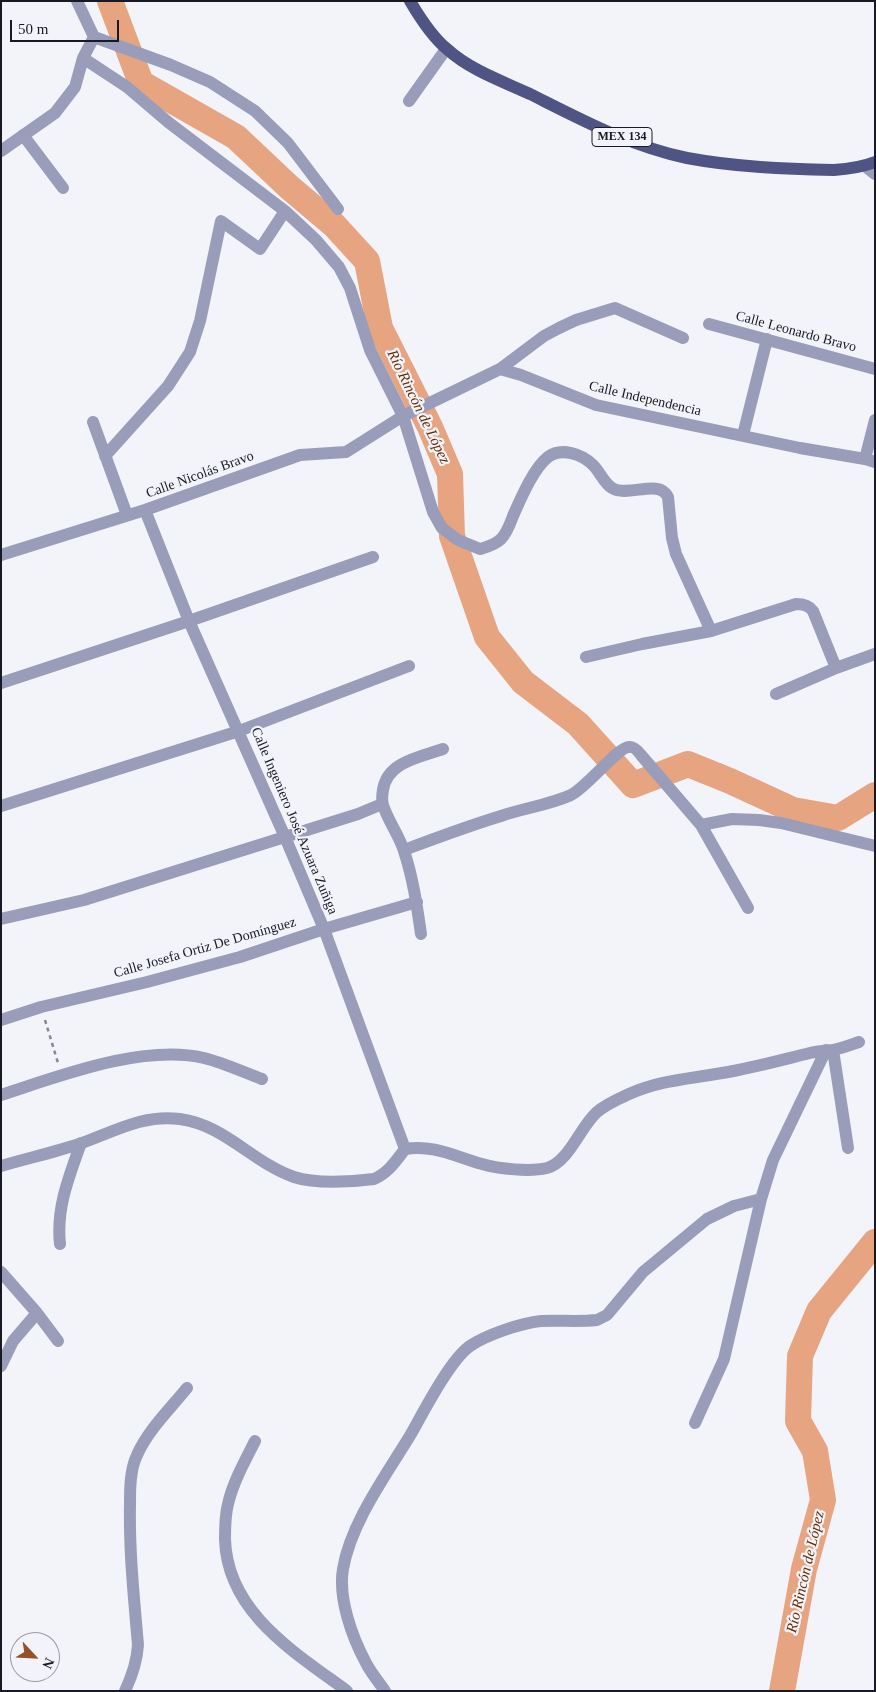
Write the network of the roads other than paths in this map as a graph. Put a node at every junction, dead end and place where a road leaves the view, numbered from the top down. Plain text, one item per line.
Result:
1 (77, 1) edge
2 (410, 1) edge
3 (94, 37) junction
4 (446, 49) junction
5 (83, 58) junction
6 (409, 101) dead end
7 (23, 135) junction
8 (1, 151) edge
9 (871, 167) edge
10 (63, 188) dead end
11 (338, 209) dead end
12 (285, 211) junction
13 (709, 324) dead end
14 (683, 338) dead end
15 (767, 339) junction
16 (500, 369) junction
17 (875, 369) edge
18 (402, 416) junction
19 (875, 420) edge
20 (93, 422) dead end
21 (743, 435) junction
22 (105, 456) junction
23 (870, 461) edge
24 (144, 510) junction
25 (127, 515) junction
26 (1, 555) edge
27 (373, 557) dead end
28 (190, 621) junction
29 (711, 630) junction
30 (875, 654) edge
31 (586, 657) dead end
32 (409, 666) dead end
33 (836, 668) junction
34 (1, 683) edge
35 (776, 694) dead end
36 (239, 731) junction
37 (443, 749) dead end
38 (382, 804) junction
39 (1, 806) edge
40 (701, 825) junction
41 (285, 837) junction
42 (875, 846) edge
43 (404, 850) junction
44 (416, 902) junction
45 (748, 908) dead end
46 (1, 919) edge
47 (324, 929) junction
48 (421, 934) dead end
49 (1, 1020) edge
50 (859, 1042) dead end
51 (830, 1050) junction
52 (262, 1079) dead end
53 (1, 1095) edge
54 (81, 1143) junction
55 (848, 1148) dead end
56 (405, 1149) junction
57 (1, 1166) edge
58 (762, 1199) junction
59 (60, 1244) dead end
60 (1, 1272) edge
61 (37, 1313) junction
62 (58, 1342) dead end
63 (1, 1366) edge
64 (187, 1388) dead end
65 (695, 1424) dead end
66 (255, 1441) dead end
67 (125, 1691) edge
68 (347, 1691) edge
69 (386, 1691) edge

1 - 3 street
2 - 4 main road, MEX 134
3 - 5 street
3 - 11 street
4 - 6 street
4 - 9 main road, MEX 134
5 - 7 street
5 - 12 street
7 - 8 street
7 - 10 street
12 - 18 street
12 - 22 street
13 - 15 street, Calle Leonardo Bravo
14 - 16 street
15 - 17 street, Calle Leonardo Bravo
15 - 21 street
16 - 18 street
16 - 21 street, Calle Independencia
18 - 24 street, Calle Nicolás Bravo
18 - 29 street
19 - 23 street
20 - 22 street
21 - 23 street, Calle Independencia
22 - 25 street
24 - 25 street, Calle Nicolás Bravo
24 - 28 street, Calle Ingeniero José Azuara Zuñiga
25 - 26 street, Calle Nicolás Bravo
27 - 28 street
28 - 34 street
28 - 36 street, Calle Ingeniero José Azuara Zuñiga
29 - 31 street
29 - 33 street
30 - 33 street
32 - 36 street
33 - 35 street
36 - 39 street
36 - 41 street, Calle Ingeniero José Azuara Zuñiga
37 - 38 street
38 - 41 street
38 - 43 street
40 - 42 street
40 - 43 street
40 - 45 street
41 - 46 street
41 - 47 street, Calle Ingeniero José Azuara Zuñiga
43 - 44 street
44 - 47 street, Calle Josefa Ortiz De Domínguez
44 - 48 street
47 - 49 street, Calle Josefa Ortiz De Domínguez
47 - 56 street, Calle Ingeniero José Azuara Zuñiga
50 - 51 street
51 - 55 street
51 - 56 street
51 - 58 street
52 - 53 street
54 - 56 street
54 - 57 street
54 - 59 street
58 - 65 street
58 - 69 street
60 - 61 street
61 - 62 street
61 - 63 street
64 - 67 street
66 - 68 street

